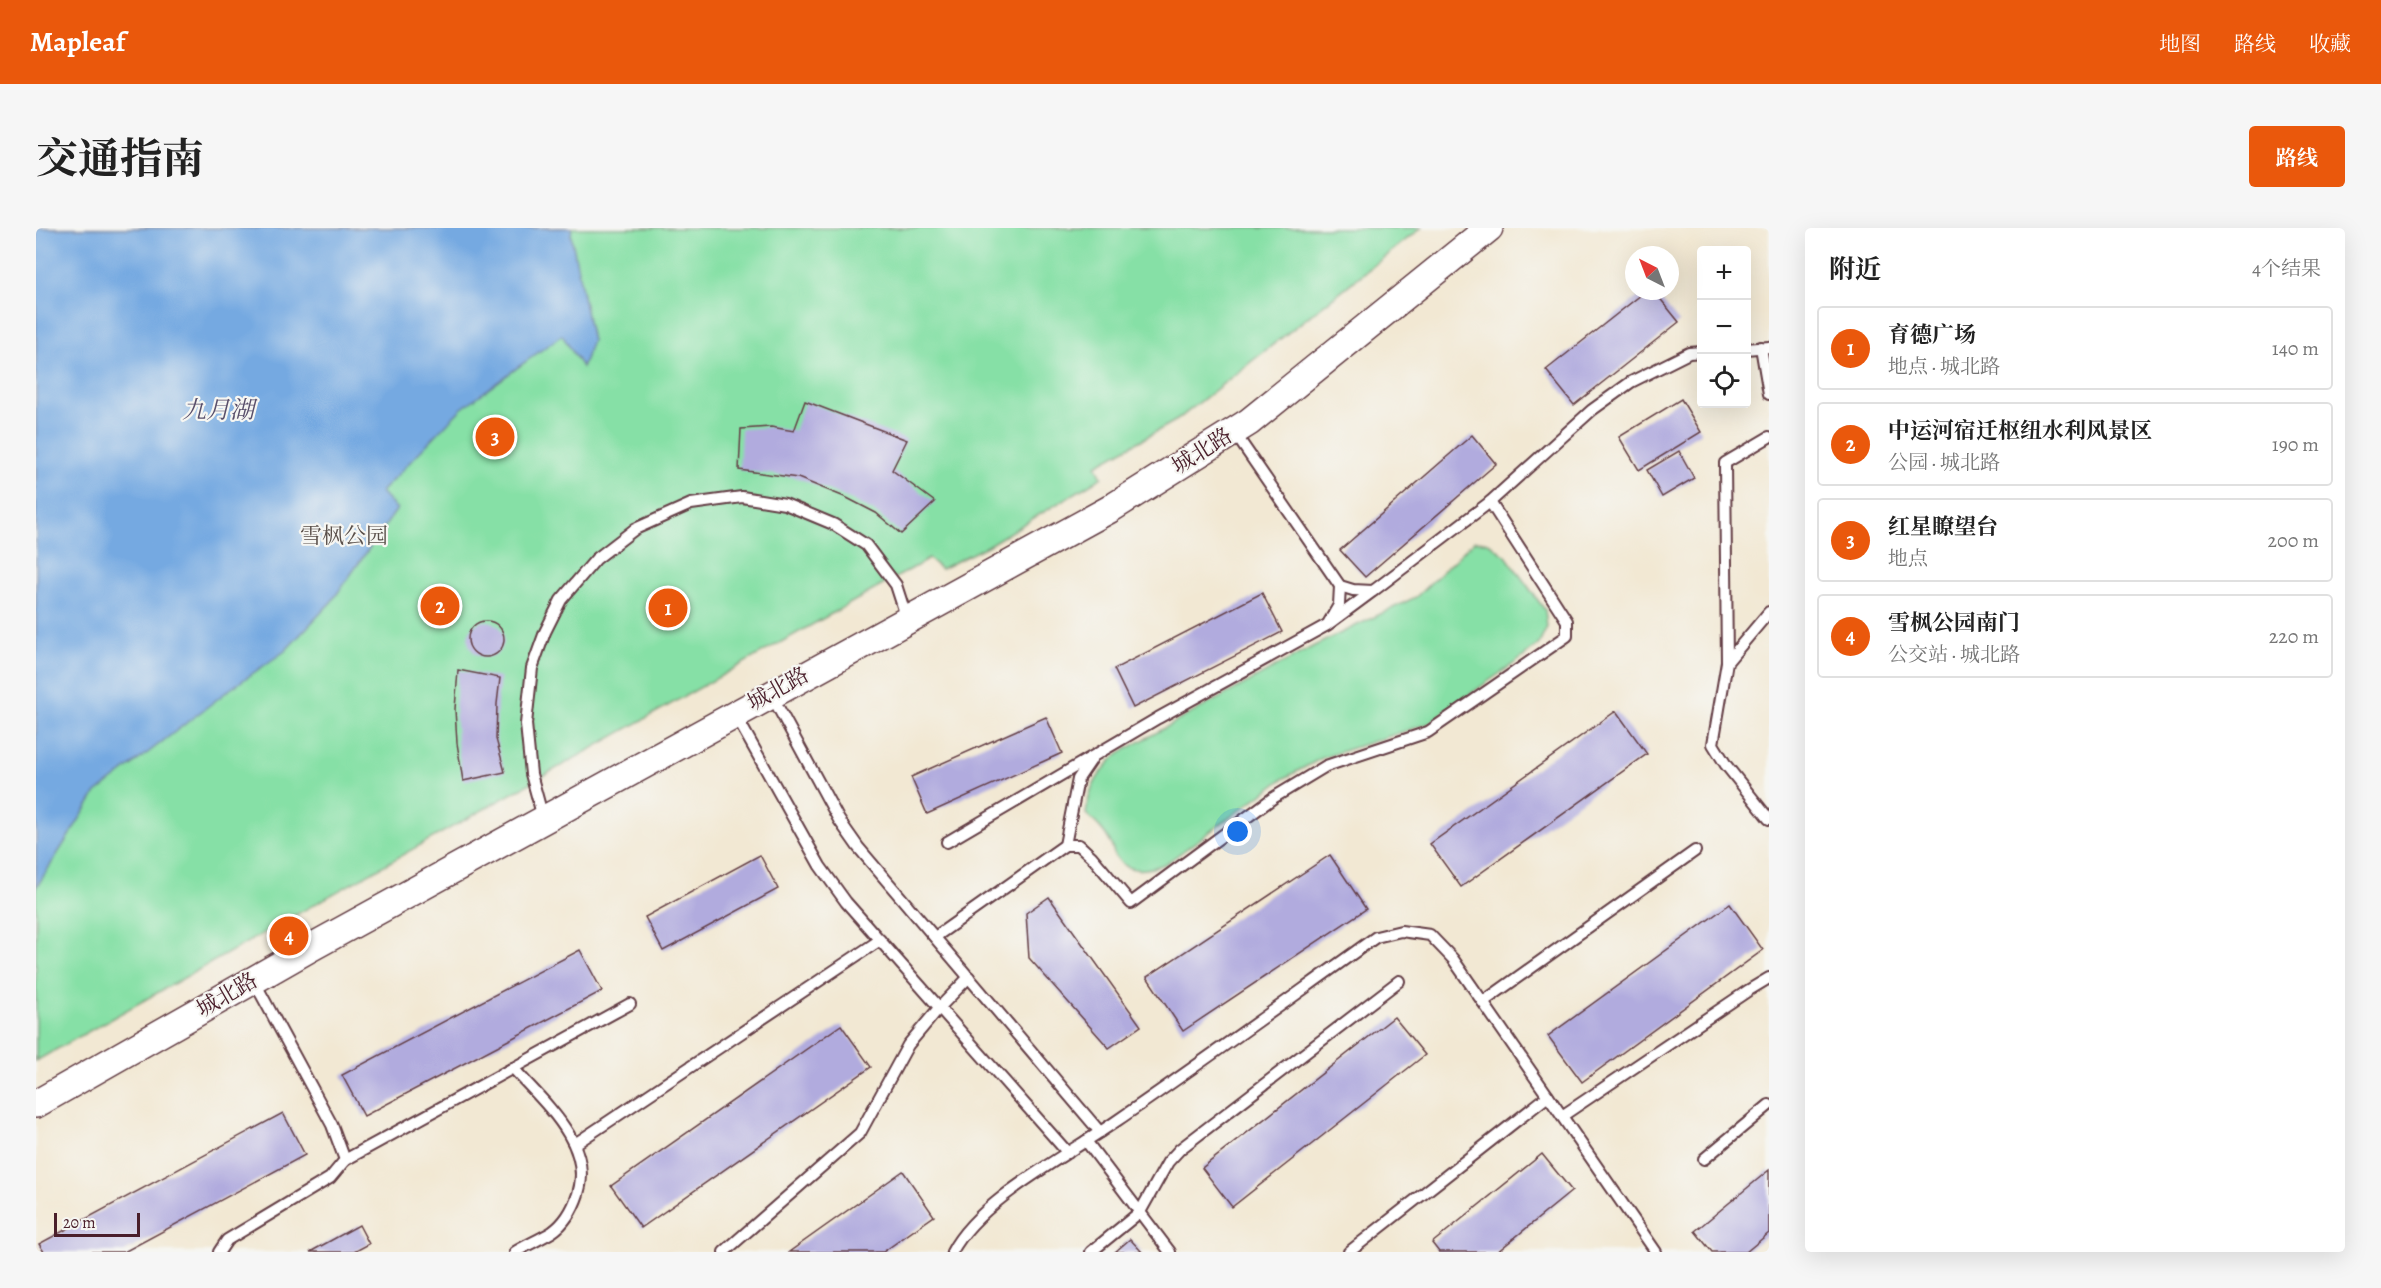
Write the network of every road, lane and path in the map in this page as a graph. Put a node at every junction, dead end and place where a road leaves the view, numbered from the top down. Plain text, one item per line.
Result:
1 (1489, 228) edge
2 (1765, 347) edge
3 (1697, 353) edge
4 (1769, 394) edge
5 (1233, 432) junction
6 (1769, 437) edge
7 (1490, 502) junction
8 (1340, 586) junction
9 (1373, 591) junction
10 (1769, 612) edge
11 (907, 619) junction
12 (1327, 626) junction
13 (1727, 662) junction
14 (771, 694) junction
15 (735, 713) junction
16 (1092, 758) junction
17 (544, 818) junction
18 (1769, 819) edge
19 (947, 842) dead end
20 (1065, 844) junction
21 (1695, 851) dead end
22 (935, 937) junction
23 (880, 940) junction
24 (969, 977) junction
25 (1769, 978) edge
26 (254, 980) junction
27 (1399, 981) dead end
28 (1483, 1002) junction
29 (630, 1004) dead end
30 (939, 1008) junction
31 (513, 1068) junction
32 (1548, 1096) junction
33 (36, 1104) edge
34 (1769, 1105) edge
35 (1562, 1116) junction
36 (1101, 1132) junction
37 (1086, 1141) junction
38 (575, 1144) junction
39 (1068, 1153) junction
40 (1704, 1159) dead end
41 (345, 1160) junction
42 (1140, 1212) junction
43 (219, 1252) edge
44 (515, 1252) edge
45 (724, 1252) edge
46 (952, 1252) edge
47 (1091, 1252) edge
48 (1170, 1252) edge
49 (1349, 1252) edge
50 (1656, 1252) edge

1 - 5 street, 城北路
2 - 4 lane
3 - 7 lane
5 - 8 lane
5 - 11 street, 城北路
6 - 13 lane
7 - 9 lane
7 - 20 lane
8 - 9 lane
8 - 12 lane
9 - 12 lane
10 - 13 lane
11 - 14 street, 城北路
11 - 17 lane
12 - 16 lane
13 - 18 lane
14 - 15 street, 城北路
14 - 22 lane
15 - 17 street, 城北路
15 - 23 lane
16 - 19 lane
16 - 20 lane
17 - 26 street, 城北路
20 - 22 lane
21 - 28 lane
22 - 24 lane
23 - 30 lane
23 - 38 lane
24 - 30 lane
24 - 36 lane
25 - 35 lane
26 - 33 street, 城北路
26 - 41 lane
27 - 42 lane
28 - 32 lane
28 - 36 lane
29 - 31 lane
30 - 39 lane
30 - 45 lane
31 - 38 lane
31 - 41 lane
32 - 35 lane
32 - 49 lane
34 - 40 lane
35 - 50 lane
36 - 37 lane
37 - 39 lane
37 - 42 lane
38 - 44 lane
39 - 46 lane
41 - 43 lane
42 - 47 lane
42 - 48 lane

